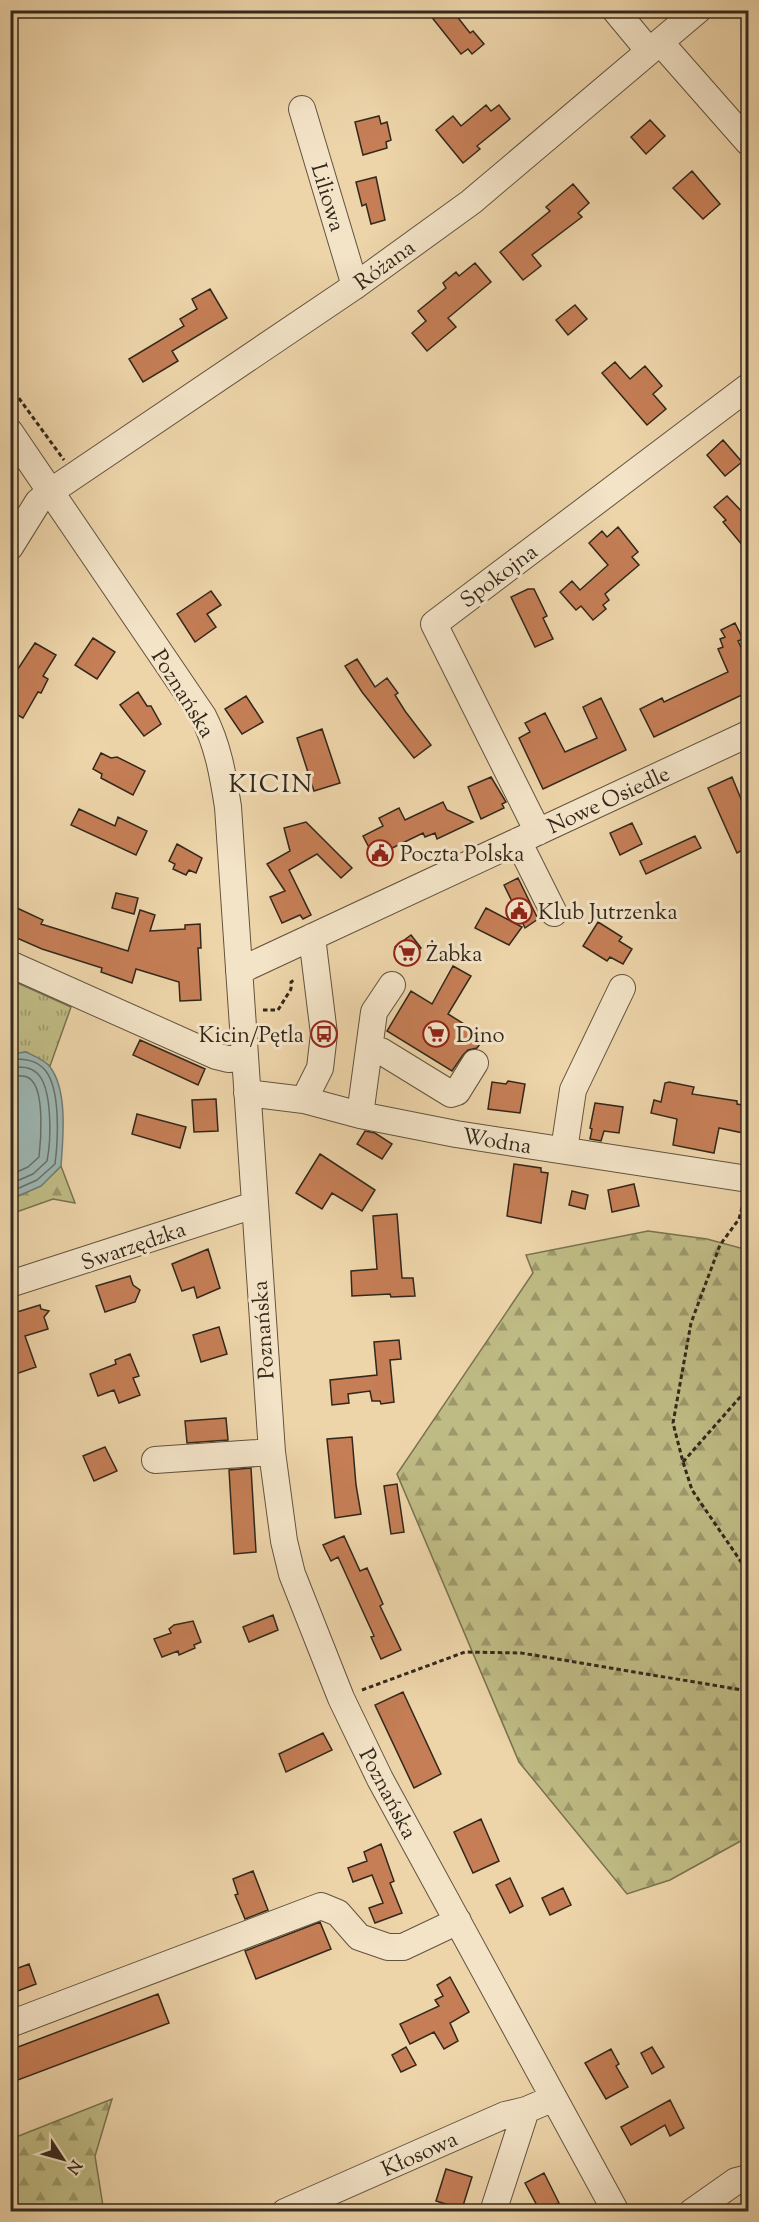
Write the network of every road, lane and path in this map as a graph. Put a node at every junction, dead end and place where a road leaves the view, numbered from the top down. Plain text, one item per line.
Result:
1 (615, 10) edge
2 (698, 10) edge
3 (655, 46) junction
4 (302, 109) dead end
5 (748, 142) edge
6 (355, 286) junction
7 (10, 386) edge
8 (748, 387) edge
9 (10, 432) edge
10 (75, 475) junction
11 (50, 492) junction
12 (10, 547) edge
13 (748, 734) edge
14 (528, 837) junction
15 (554, 913) dead end
16 (312, 937) junction
17 (10, 964) edge
18 (239, 970) junction
19 (316, 970) junction
20 (392, 985) dead end
21 (622, 988) dead end
22 (242, 1011) junction
23 (369, 1049) junction
24 (245, 1058) junction
25 (476, 1063) dead end
26 (247, 1093) junction
27 (304, 1100) junction
28 (360, 1115) junction
29 (564, 1150) junction
30 (748, 1179) edge
31 (254, 1204) junction
32 (10, 1284) edge
33 (748, 1388) edge
34 (272, 1452) junction
35 (155, 1460) dead end
36 (682, 1462) junction
37 (748, 1572) edge
38 (748, 1691) edge
39 (341, 1698) junction
40 (458, 1921) junction
41 (10, 2024) edge
42 (554, 2098) junction
43 (526, 2110) junction
44 (748, 2178) edge
45 (285, 2211) edge
46 (493, 2211) edge
47 (616, 2211) edge
48 (692, 2211) edge

1 - 3 street
2 - 3 street, Różana
3 - 5 street
3 - 6 street, Różana
4 - 6 street, Liliowa
6 - 10 street, Różana
7 - 10 path
8 - 14 street, Spokojna
9 - 11 street, Poznańska
10 - 11 street, Różana
11 - 12 street, Różana
11 - 18 street, Poznańska
13 - 14 street, Nowe Osiedle
14 - 15 street
14 - 16 street, Nowe Osiedle
16 - 18 street, Nowe Osiedle
16 - 19 street
17 - 24 street
18 - 22 street, Poznańska
19 - 22 path
19 - 27 street
20 - 23 street
21 - 29 street
22 - 24 street, Poznańska
23 - 25 street
23 - 28 street
24 - 26 street, Poznańska
26 - 27 street, Wodna
26 - 31 street, Poznańska
27 - 28 street, Wodna
28 - 29 street, Wodna
29 - 30 street, Wodna
30 - 36 path
31 - 32 street, Swarzędzka
31 - 34 street, Poznańska
33 - 36 path
34 - 35 street
34 - 39 street, Poznańska
36 - 37 path
38 - 39 path
39 - 40 street, Poznańska
40 - 41 street
40 - 42 street, Poznańska
42 - 43 street, Kłosowa
42 - 47 street, Poznańska
43 - 45 street, Kłosowa
43 - 46 street
44 - 48 street

